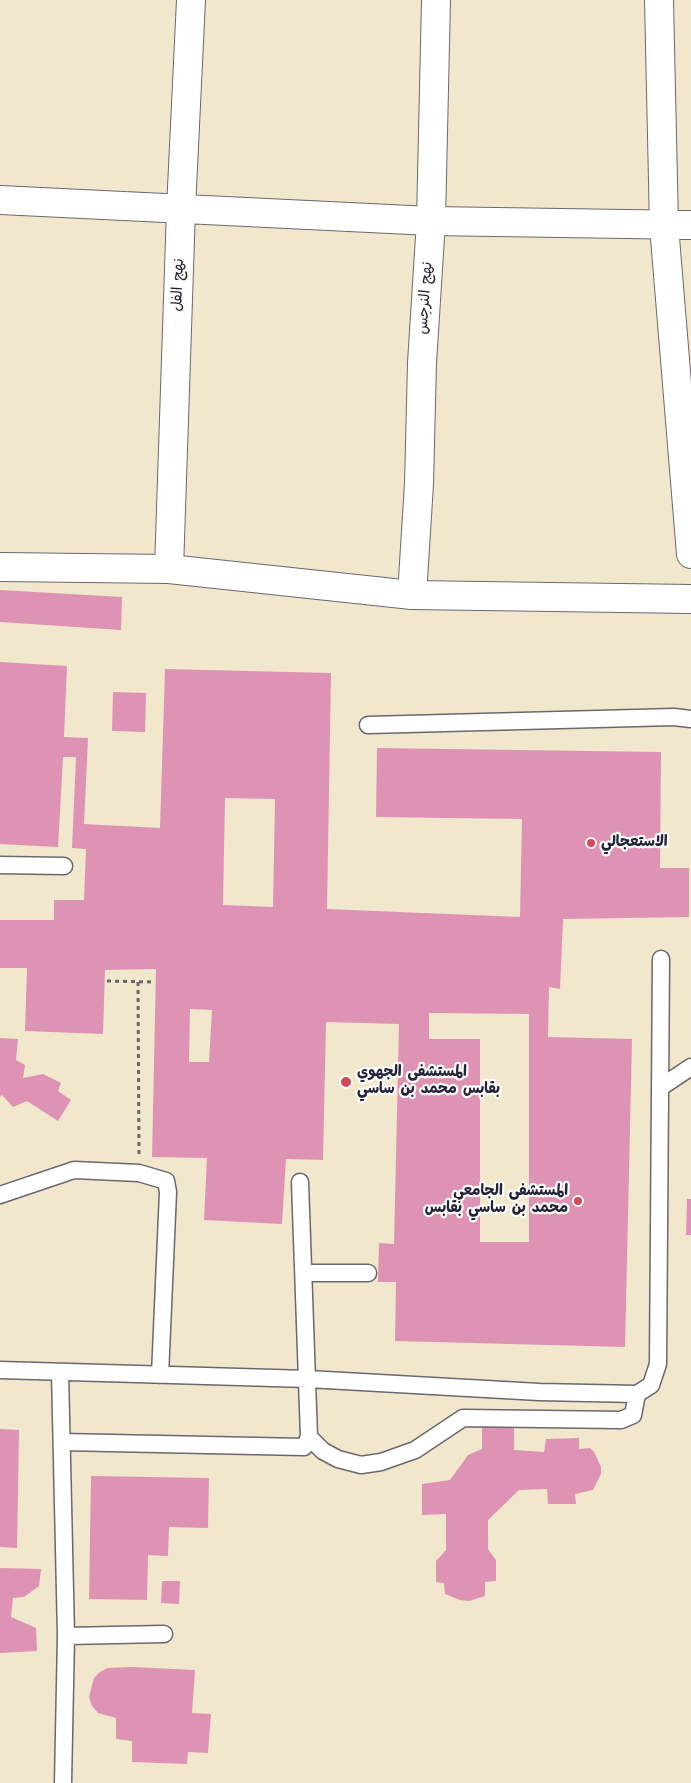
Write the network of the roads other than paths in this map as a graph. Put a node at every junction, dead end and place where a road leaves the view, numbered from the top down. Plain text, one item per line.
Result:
1 (191, 0) edge
2 (436, 0) edge
3 (659, 0) edge
4 (0, 200) edge
5 (181, 209) junction
6 (431, 221) junction
7 (691, 225) edge
8 (664, 226) junction
9 (691, 554) edge
10 (0, 567) edge
11 (169, 569) junction
12 (412, 596) junction
13 (691, 599) edge
14 (691, 719) edge
15 (368, 725) dead end
16 (0, 865) edge
17 (64, 866) dead end
18 (661, 959) dead end
19 (691, 1067) edge
20 (661, 1087) junction
21 (300, 1182) dead end
22 (0, 1195) edge
23 (304, 1273) junction
24 (368, 1273) dead end
25 (0, 1370) edge
26 (60, 1372) junction
27 (160, 1375) junction
28 (308, 1379) junction
29 (637, 1394) junction
30 (309, 1436) junction
31 (62, 1442) junction
32 (164, 1634) dead end
33 (66, 1636) junction
34 (63, 1783) edge

1 - 5 street, نهج الفل
2 - 6 street, نهج النرجس
3 - 8 street
4 - 5 street
5 - 6 street
5 - 11 street, نهج الفل
6 - 8 street
6 - 12 street, نهج النرجس
7 - 8 street
8 - 9 street
10 - 11 street
11 - 12 street
12 - 13 street
14 - 15 lane
16 - 17 lane
18 - 20 lane
19 - 20 lane
20 - 29 lane
21 - 23 lane
22 - 27 lane
23 - 24 lane
23 - 28 lane
25 - 26 lane
26 - 27 lane
26 - 31 lane
27 - 28 lane
28 - 29 lane
28 - 30 lane
29 - 30 lane
30 - 31 lane
31 - 33 lane
32 - 33 lane
33 - 34 lane

